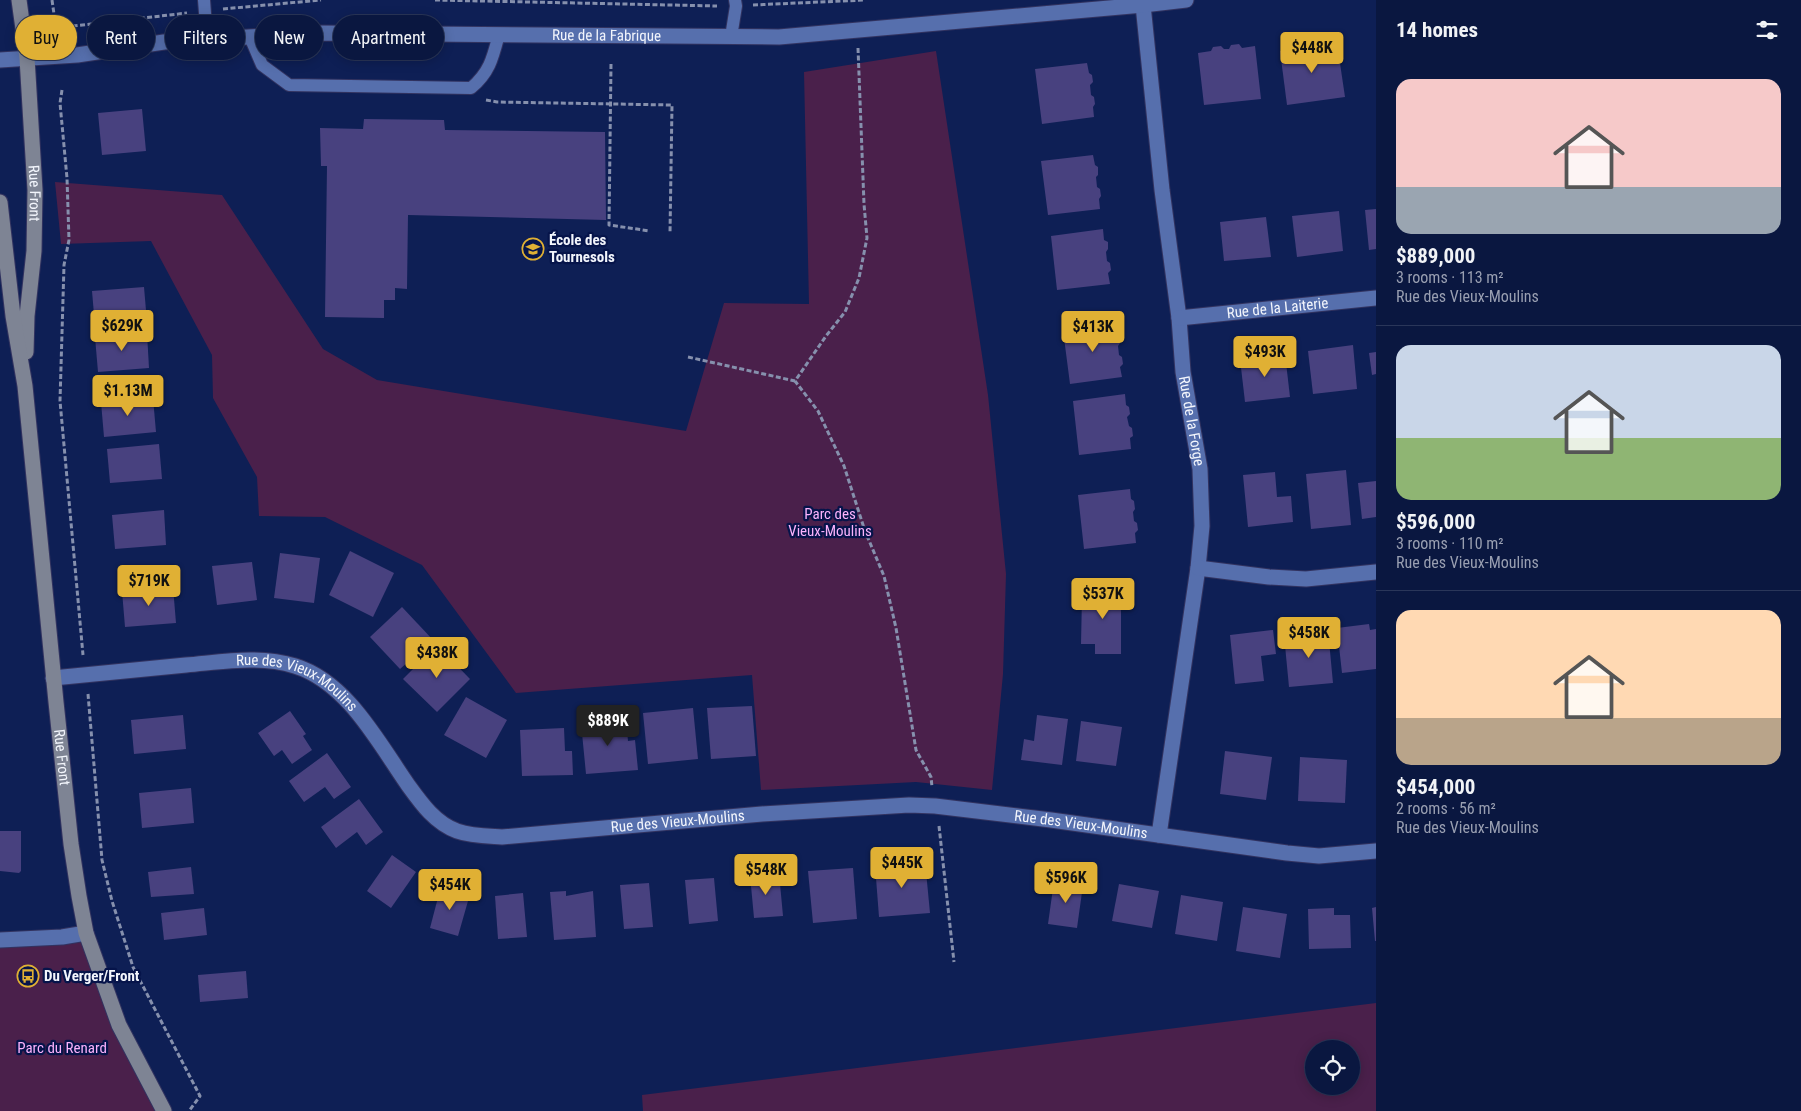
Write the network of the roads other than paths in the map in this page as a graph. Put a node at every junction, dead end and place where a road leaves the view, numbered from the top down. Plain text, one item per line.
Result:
1 (20, 0) edge
2 (1186, 0) edge
3 (736, 3) edge
4 (1142, 3) edge
5 (22, 15) edge
6 (499, 34) junction
7 (245, 37) edge
8 (250, 37) junction
9 (731, 37) junction
10 (165, 42) edge
11 (77, 54) edge
12 (15, 59) edge
13 (0, 60) edge
14 (27, 60) edge
15 (0, 202) edge
16 (1376, 298) edge
17 (1179, 318) junction
18 (25, 386) junction
19 (1198, 568) junction
20 (1376, 572) edge
21 (53, 678) junction
22 (1159, 835) junction
23 (1376, 851) edge
24 (86, 933) junction
25 (0, 940) edge
26 (164, 1111) edge

1 - 5 street, Rue Front
2 - 4 street, Rue de la Fabrique
3 - 9 lane
4 - 9 street, Rue de la Fabrique
4 - 17 street, Rue de la Forge
6 - 8 street, Rue de la Fabrique
6 - 8 lane
6 - 9 street, Rue de la Fabrique
7 - 8 street, Rue de la Fabrique
10 - 11 street, Rue de la Fabrique
12 - 13 street, Rue de la Fabrique
14 - 18 street, Rue Front
15 - 18 street, Rue Front
16 - 17 street, Rue de la Laiterie
17 - 19 street, Rue de la Forge
18 - 21 street, Rue Front
19 - 20 street
19 - 22 street, Rue de la Forge
21 - 22 street, Rue des Vieux-Moulins
21 - 24 street, Rue Front
22 - 23 street, Rue des Vieux-Moulins
24 - 25 street
24 - 26 street, Rue Front

